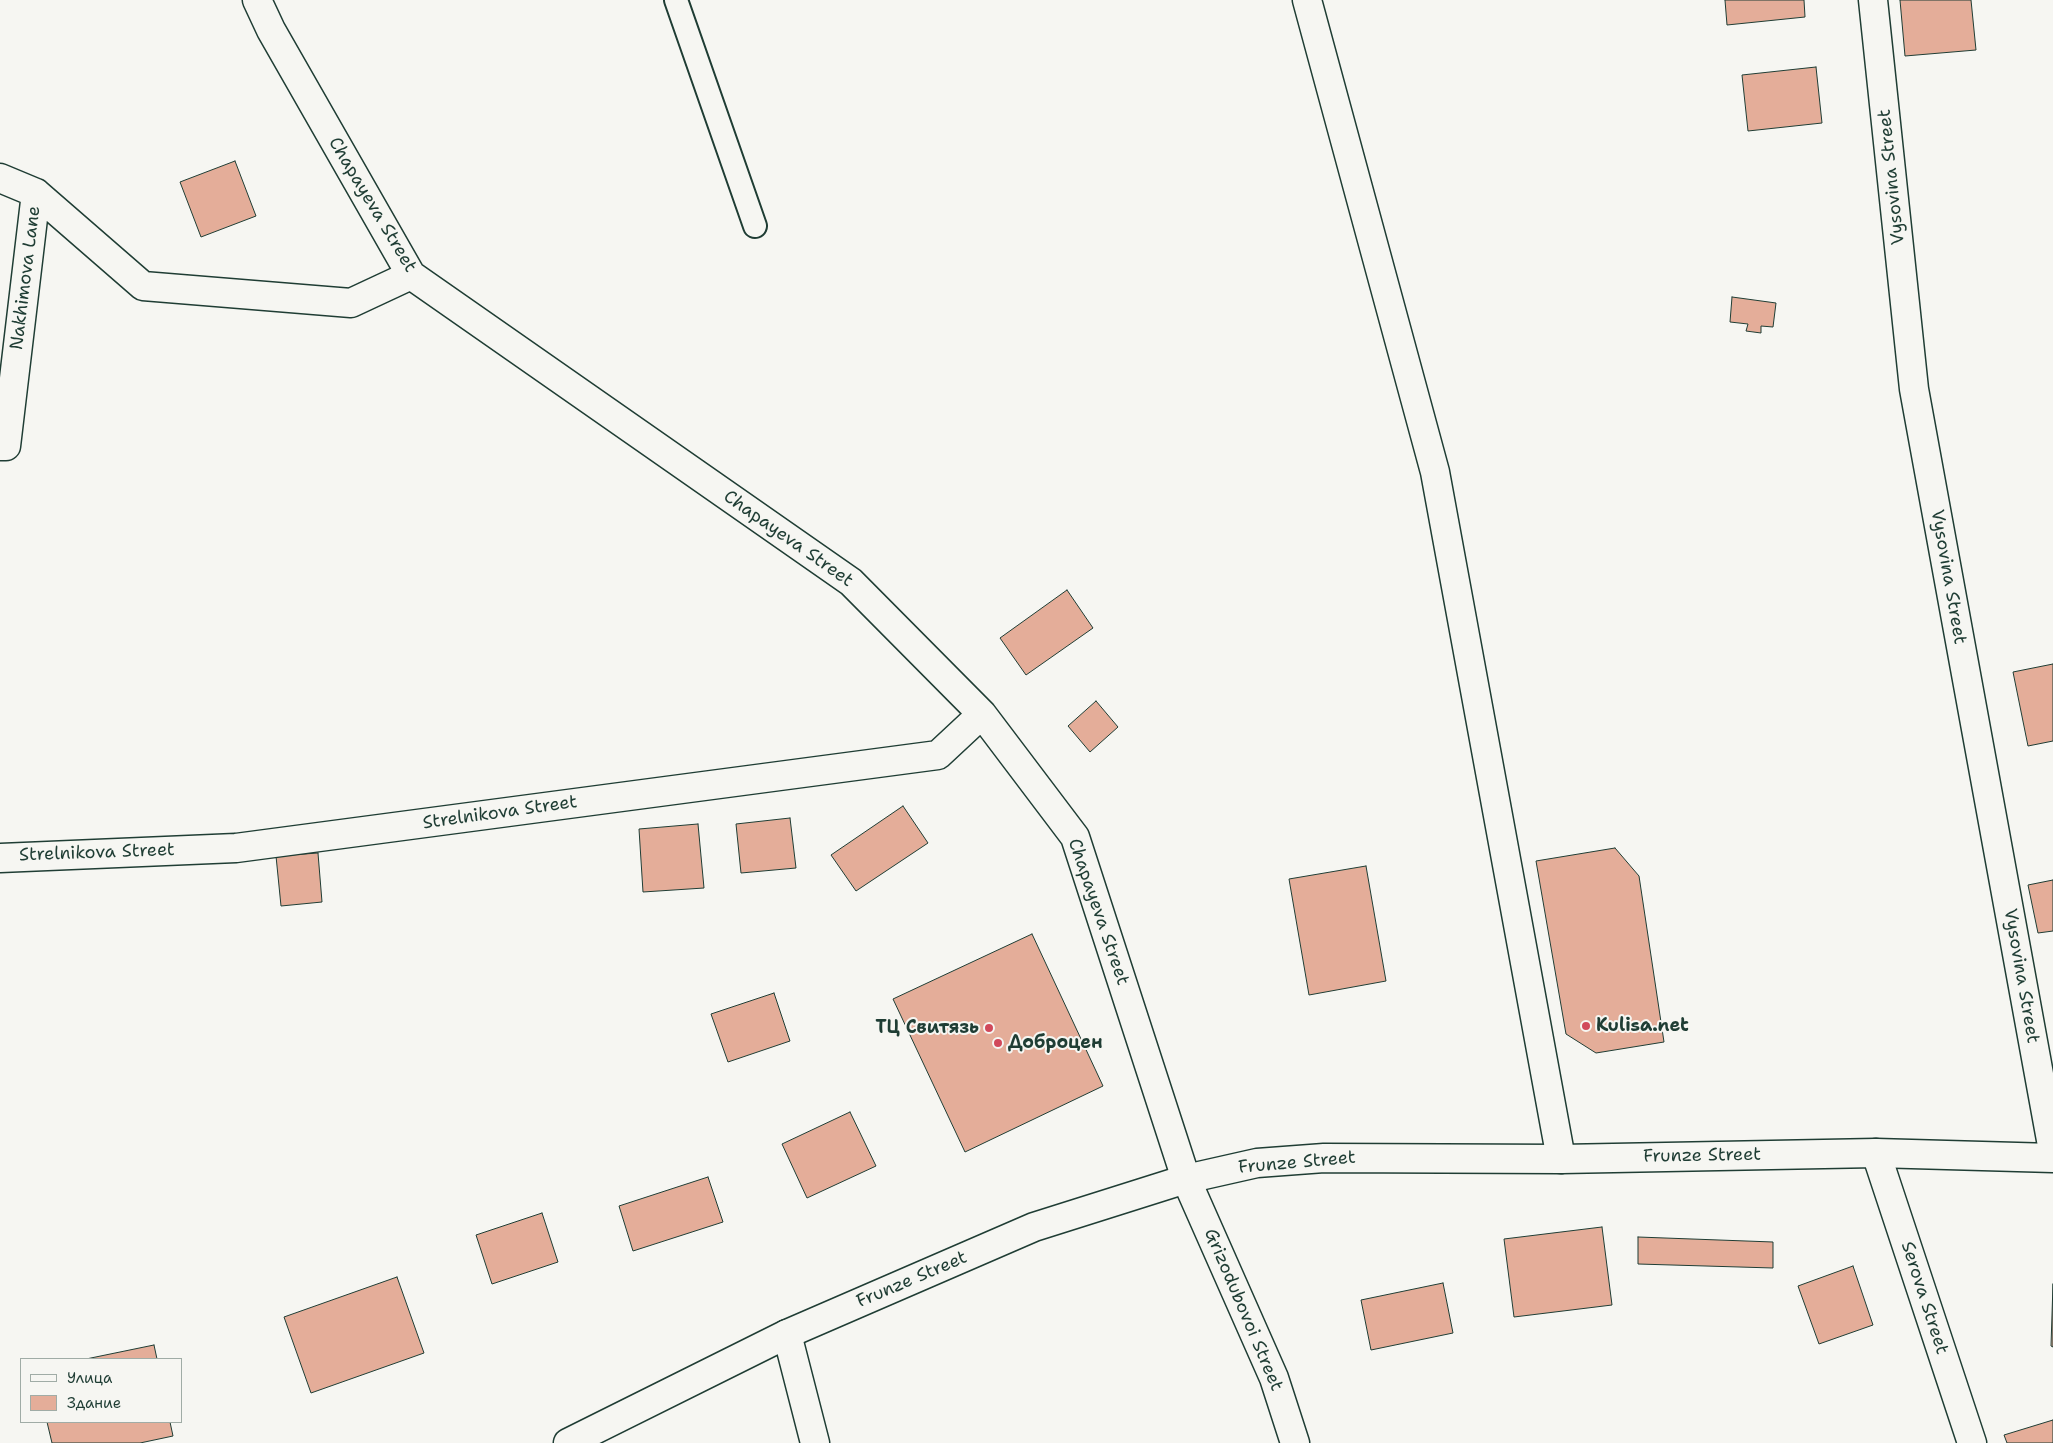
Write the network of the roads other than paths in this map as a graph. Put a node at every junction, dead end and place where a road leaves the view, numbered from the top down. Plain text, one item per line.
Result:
1 (257, 0) edge
2 (676, 0) edge
3 (1307, 0) edge
4 (1873, 0) edge
5 (0, 178) edge
6 (36, 193) junction
7 (755, 226) dead end
8 (411, 276) junction
9 (0, 446) edge
10 (982, 714) junction
11 (0, 858) edge
12 (2053, 1151) edge
13 (1876, 1153) junction
14 (2053, 1158) edge
15 (1562, 1159) junction
16 (1186, 1179) junction
17 (787, 1334) junction
18 (568, 1443) edge
19 (815, 1443) edge
20 (1295, 1443) edge
21 (1972, 1443) edge

1 - 8 street, Chapayeva Street
2 - 7 lane
3 - 15 street
4 - 12 street, Vysovina Street
5 - 6 street
6 - 8 street
6 - 9 street, Nakhimova Lane
8 - 10 street, Chapayeva Street
10 - 11 street, Strelnikova Street
10 - 16 street, Chapayeva Street
13 - 14 street, Frunze Street
13 - 15 street, Frunze Street
13 - 21 street, Serova Street
15 - 16 street, Frunze Street
16 - 17 street, Frunze Street
16 - 20 street, Grizodubovoi Street
17 - 18 street, Frunze Street
17 - 19 street

